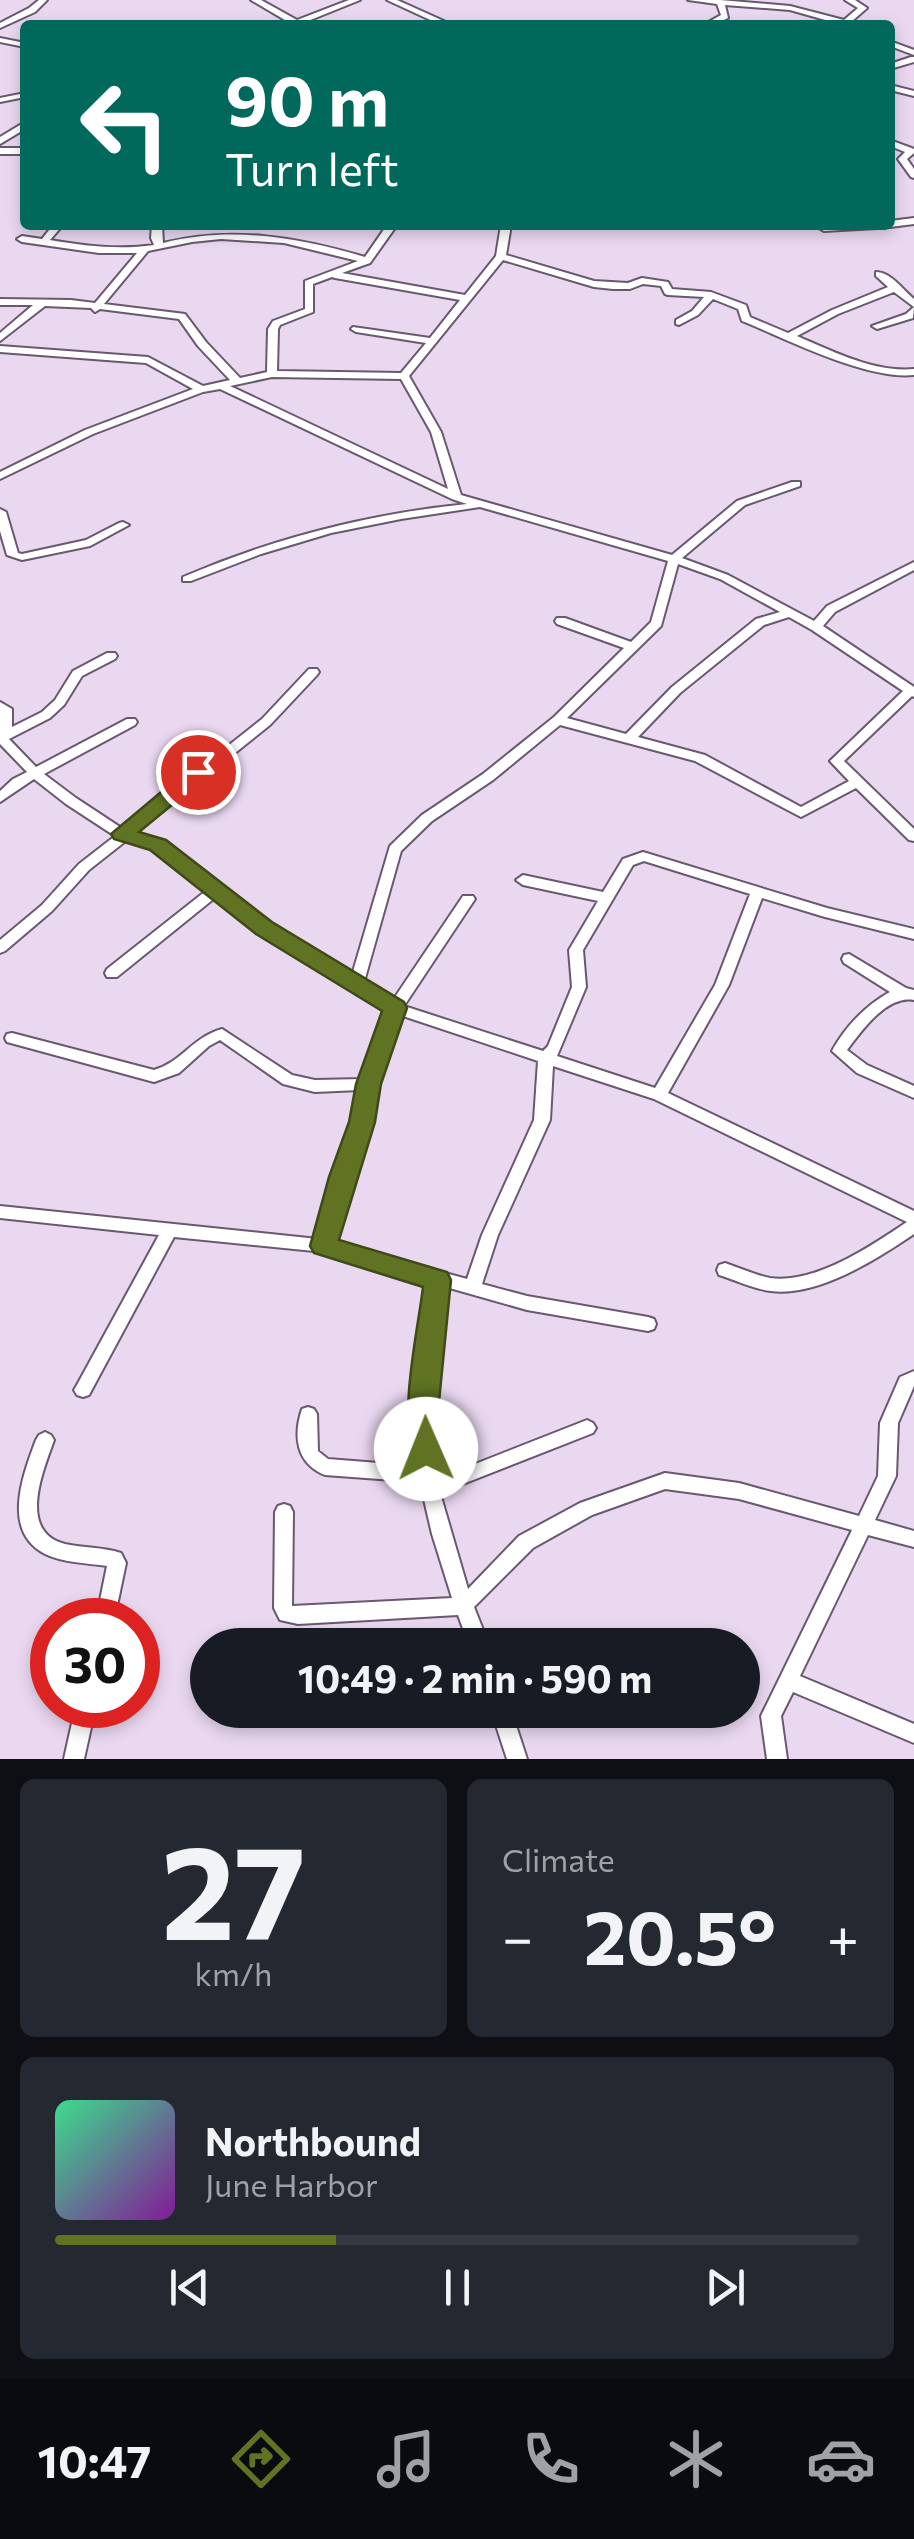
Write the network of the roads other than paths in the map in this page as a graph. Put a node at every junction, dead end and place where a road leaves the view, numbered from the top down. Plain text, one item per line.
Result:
1 (43, 0) edge
2 (254, 0) edge
3 (356, 0) edge
4 (392, 0) edge
5 (692, 0) edge
6 (849, 0) edge
7 (722, 4) junction
8 (816, 14) junction
9 (287, 20) edge
10 (313, 20) edge
11 (437, 20) edge
12 (716, 20) edge
13 (803, 20) edge
14 (836, 20) edge
15 (852, 20) edge
16 (0, 26) edge
17 (909, 144) edge
18 (914, 175) edge
19 (54, 230) edge
20 (157, 230) edge
21 (273, 230) edge
22 (389, 230) edge
23 (505, 230) edge
24 (266, 237) junction
25 (22, 239) dead end
26 (44, 242) junction
27 (160, 246) junction
28 (144, 250) junction
29 (501, 256) junction
30 (367, 261) junction
31 (336, 274) junction
32 (880, 274) dead end
33 (897, 287) junction
34 (711, 296) junction
35 (466, 298) junction
36 (0, 302) edge
37 (43, 302) junction
38 (914, 307) edge
39 (94, 309) junction
40 (679, 322) dead end
41 (877, 326) dead end
42 (356, 329) dead end
43 (792, 335) junction
44 (0, 338) edge
45 (433, 340) junction
46 (0, 349) edge
47 (914, 372) edge
48 (272, 374) junction
49 (404, 376) junction
50 (235, 379) junction
51 (221, 386) junction
52 (201, 389) junction
53 (0, 464) edge
54 (15, 472) junction
55 (0, 476) edge
56 (796, 484) dead end
57 (456, 497) junction
58 (484, 505) junction
59 (0, 512) edge
60 (123, 525) dead end
61 (674, 559) junction
62 (914, 564) edge
63 (187, 579) dead end
64 (790, 613) junction
65 (561, 621) dead end
66 (816, 628) junction
67 (633, 647) junction
68 (111, 656) dead end
69 (313, 672) dead end
70 (912, 692) edge
71 (0, 706) edge
72 (558, 720) junction
73 (130, 722) dead end
74 (3, 735) edge
75 (629, 739) junction
76 (36, 774) junction
77 (856, 783) junction
78 (0, 798) edge
79 (122, 834) junction
80 (914, 837) edge
81 (523, 880) dead end
82 (216, 890) junction
83 (758, 891) junction
84 (608, 898) junction
85 (468, 899) dead end
86 (914, 934) edge
87 (0, 948) edge
88 (849, 958) dead end
89 (112, 973) dead end
90 (356, 985) junction
91 (907, 993) edge
92 (395, 1008) junction
93 (12, 1038) dead end
94 (546, 1058) junction
95 (369, 1084) junction
96 (914, 1092) edge
97 (658, 1095) junction
98 (0, 1212) edge
99 (914, 1218) edge
100 (914, 1226) edge
101 (170, 1228) junction
102 (324, 1246) junction
103 (725, 1270) dead end
104 (438, 1280) junction
105 (473, 1286) junction
106 (648, 1324) dead end
107 (914, 1378) edge
108 (82, 1390) dead end
109 (308, 1414) dead end
110 (587, 1428) dead end
111 (45, 1440) dead end
112 (431, 1482) junction
113 (284, 1512) dead end
114 (863, 1524) junction
115 (914, 1540) edge
116 (110, 1598) edge
117 (463, 1606) junction
118 (472, 1628) edge
119 (787, 1680) junction
120 (81, 1728) edge
121 (507, 1728) edge
122 (914, 1734) edge
123 (74, 1759) edge
124 (518, 1759) edge
125 (777, 1759) edge

1 - 16 street
2 - 9 street
3 - 10 street
4 - 11 street
5 - 7 street
6 - 15 street
7 - 8 street
7 - 12 street
8 - 13 street
8 - 14 street
17 - 18 street
19 - 26 street
20 - 27 street
21 - 24 street
22 - 30 street
23 - 29 street
24 - 27 street
24 - 30 street
25 - 26 street
26 - 28 street
27 - 28 street
28 - 39 street
29 - 34 street
29 - 35 street
30 - 31 street
31 - 35 street
31 - 48 street
32 - 33 street
33 - 38 street
33 - 43 street
34 - 40 street
34 - 43 street
35 - 45 street
36 - 37 street
37 - 39 street
37 - 44 street
38 - 41 street
39 - 50 street
42 - 45 street
43 - 47 street
45 - 49 street
46 - 52 street
48 - 49 street
48 - 50 street
49 - 57 street
50 - 51 street
51 - 52 street
51 - 57 street
52 - 54 street
53 - 54 street
54 - 55 street
56 - 61 street
57 - 58 street
58 - 61 street
58 - 63 street
59 - 60 street
61 - 64 street
61 - 67 street
62 - 66 street
64 - 66 street
64 - 75 street
65 - 67 street
66 - 70 street
67 - 72 street
68 - 74 street
69 - 79 street
70 - 77 street
71 - 74 street
72 - 75 street
72 - 90 street
73 - 76 street
74 - 76 street
75 - 77 street
76 - 78 street
76 - 79 street
77 - 80 street
79 - 82 street
79 - 87 street
81 - 84 street
82 - 89 street
82 - 90 street
83 - 84 street
83 - 86 street
83 - 97 street
84 - 94 street
85 - 92 street
88 - 91 street
90 - 92 street
91 - 96 street
92 - 94 street
92 - 95 street
93 - 95 street
94 - 97 street
94 - 105 street
95 - 102 street
97 - 99 street
98 - 101 street
100 - 103 street
101 - 102 street
101 - 108 street
102 - 104 street
104 - 105 street
104 - 112 street
105 - 106 street
107 - 114 street
109 - 112 street
110 - 112 street
111 - 116 street
112 - 117 street
113 - 117 street
114 - 115 street
114 - 117 street
114 - 119 street
117 - 118 street
119 - 122 street
119 - 125 street
120 - 123 street
121 - 124 street

